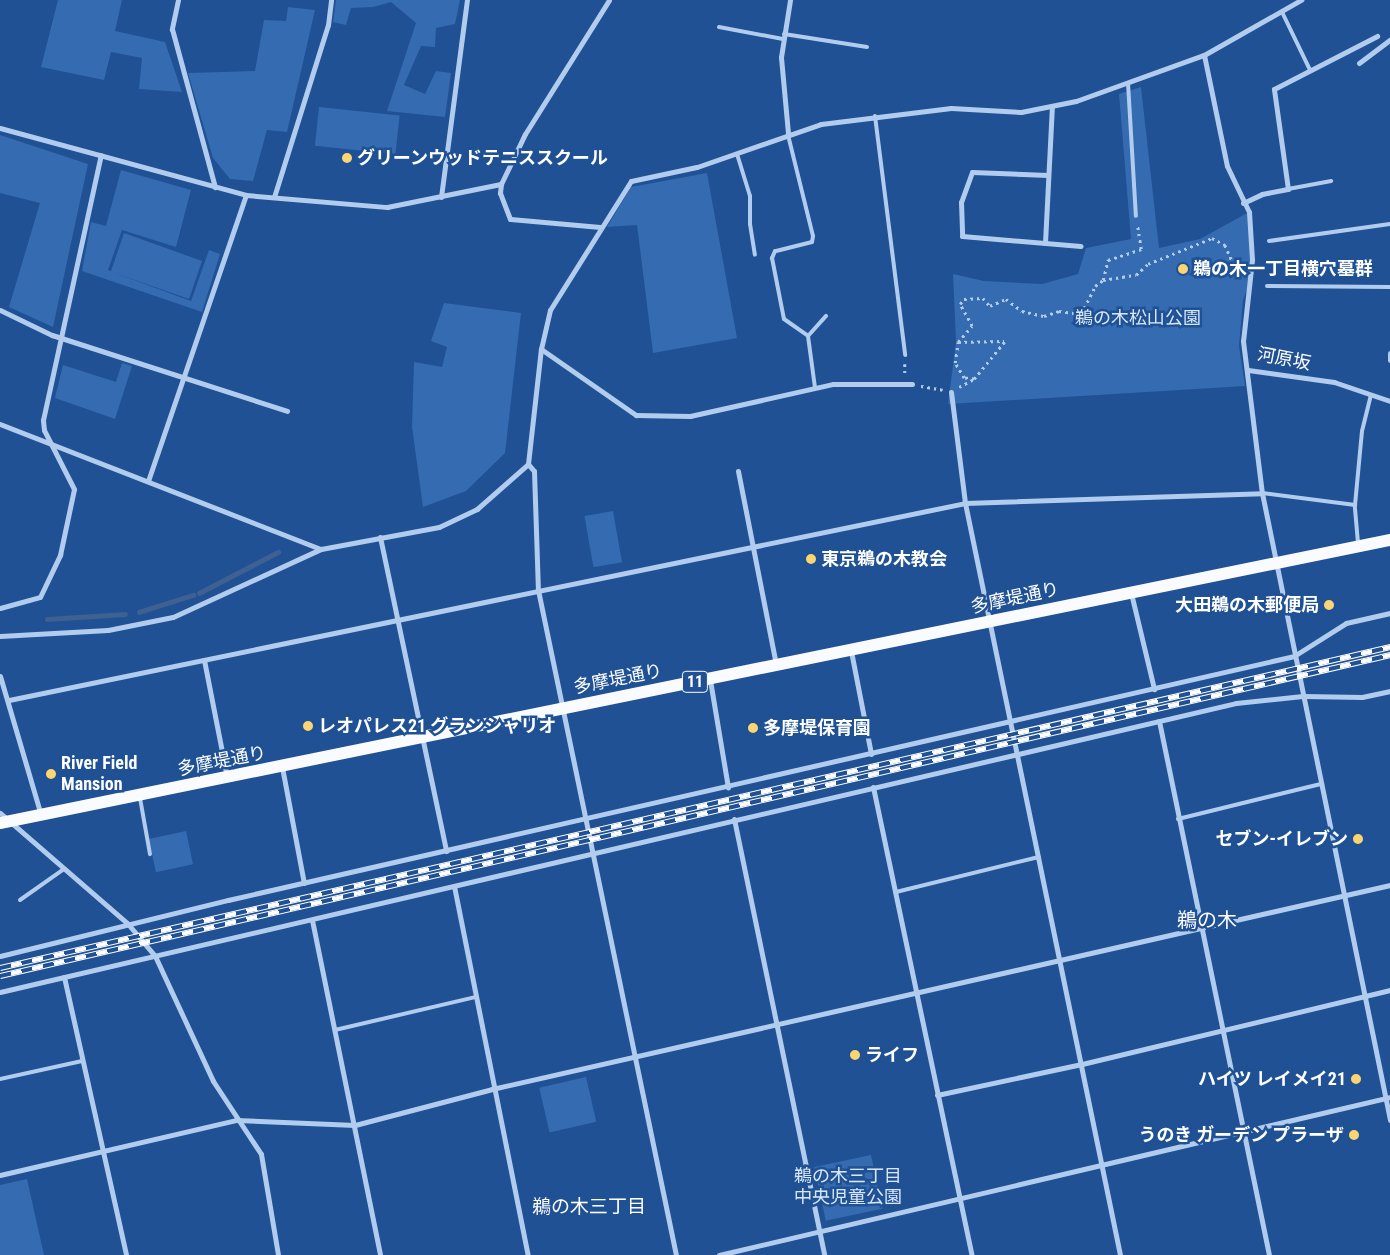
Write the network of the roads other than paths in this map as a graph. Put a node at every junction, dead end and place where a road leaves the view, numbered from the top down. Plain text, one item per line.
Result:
1 (178, 0) edge
2 (331, 0) edge
3 (467, 0) edge
4 (609, 0) edge
5 (790, 0) edge
6 (1301, 0) edge
7 (1282, 12) junction
8 (719, 27) dead end
9 (783, 36) junction
10 (1377, 36) dead end
11 (1390, 40) edge
12 (867, 47) dead end
13 (1204, 55) junction
14 (1359, 62) dead end
15 (1310, 70) junction
16 (1128, 83) junction
17 (1052, 107) junction
18 (875, 115) junction
19 (0, 128) edge
20 (788, 133) junction
21 (736, 154) junction
22 (101, 155) junction
23 (1048, 175) junction
24 (1331, 181) dead end
25 (501, 184) junction
26 (215, 187) junction
27 (1288, 189) junction
28 (246, 195) junction
29 (274, 197) junction
30 (441, 197) junction
31 (1244, 203) junction
32 (1136, 216) road end
33 (1390, 224) edge
34 (600, 227) junction
35 (1269, 241) dead end
36 (1045, 243) junction
37 (1081, 246) dead end
38 (755, 255) dead end
39 (1267, 286) dead end
40 (1390, 287) edge
41 (0, 310) edge
42 (826, 316) dead end
43 (808, 336) junction
44 (61, 338) junction
45 (541, 349) junction
46 (1390, 352) edge
47 (905, 355) road end
48 (1390, 360) edge
49 (1248, 370) junction
50 (186, 376) junction
51 (912, 384) road end
52 (815, 388) junction
53 (951, 392) road end
54 (1370, 394) junction
55 (1390, 401) edge
56 (287, 411) dead end
57 (0, 424) edge
58 (49, 440) junction
59 (528, 464) junction
60 (738, 471) dead end
61 (148, 481) junction
62 (1262, 494) junction
63 (965, 503) junction
64 (1355, 505) junction
65 (380, 537) junction
66 (1390, 540) edge
67 (754, 544) junction
68 (1358, 547) junction
69 (321, 549) junction
70 (1275, 563) junction
71 (538, 590) junction
72 (1130, 592) junction
73 (0, 608) edge
74 (1390, 614) edge
75 (397, 619) junction
76 (990, 622) junction
77 (0, 636) edge
78 (851, 650) junction
79 (1294, 656) junction
80 (204, 660) junction
81 (776, 666) junction
82 (0, 676) edge
83 (710, 679) junction
84 (1154, 689) junction
85 (1390, 691) edge
86 (1303, 696) junction
87 (9, 700) junction
88 (563, 708) junction
89 (1159, 721) junction
90 (1010, 722) junction
91 (422, 737) junction
92 (1018, 753) junction
93 (870, 754) junction
94 (282, 767) junction
95 (227, 777) junction
96 (1321, 784) junction
97 (728, 787) junction
98 (873, 787) junction
99 (139, 795) junction
100 (41, 815) junction
101 (1178, 818) junction
102 (3, 819) edge
103 (734, 819) junction
104 (586, 820) junction
105 (446, 851) junction
106 (594, 852) junction
107 (150, 854) dead end
108 (1039, 857) junction
109 (64, 869) junction
110 (304, 883) junction
111 (1390, 885) edge
112 (454, 886) junction
113 (896, 892) junction
114 (1344, 896) junction
115 (20, 900) dead end
116 (312, 920) junction
117 (128, 924) junction
118 (1200, 929) junction
119 (0, 956) edge
120 (155, 956) junction
121 (1061, 960) junction
122 (64, 977) junction
123 (1390, 990) edge
124 (916, 991) junction
125 (0, 992) edge
126 (1364, 996) junction
127 (476, 997) junction
128 (777, 1025) junction
129 (335, 1030) junction
130 (1221, 1031) junction
131 (635, 1056) junction
132 (82, 1061) junction
133 (1082, 1064) junction
134 (0, 1079) edge
135 (492, 1089) junction
136 (937, 1095) junction
137 (1387, 1098) edge
138 (236, 1120) junction
139 (1390, 1120) edge
140 (355, 1125) junction
141 (1242, 1130) junction
142 (102, 1152) junction
143 (1102, 1164) junction
144 (0, 1175) edge
145 (960, 1198) junction
146 (819, 1231) junction
147 (126, 1255) edge
148 (278, 1255) edge
149 (380, 1255) edge
150 (528, 1255) edge
151 (676, 1255) edge
152 (720, 1255) edge
153 (824, 1255) edge
154 (972, 1255) edge
155 (1120, 1255) edge
156 (1269, 1255) edge

1 - 26 street
2 - 29 street
3 - 30 street
4 - 25 street
5 - 9 street
6 - 7 street
7 - 13 street
7 - 15 lane
8 - 9 lane
9 - 12 lane
9 - 20 street
10 - 15 street
11 - 14 street
13 - 16 street
13 - 31 street, 河原坂
15 - 27 street
16 - 17 street
16 - 32 lane
17 - 18 street
17 - 23 street
18 - 20 street
18 - 47 lane
19 - 22 street
20 - 21 street
20 - 43 lane
21 - 34 street
21 - 38 lane
22 - 26 street
22 - 44 street
23 - 36 street
23 - 36 street
24 - 27 lane
25 - 30 street
25 - 34 street
26 - 28 street
27 - 31 street
28 - 29 street
28 - 50 street
29 - 30 street
31 - 49 street, 河原坂
33 - 35 lane
34 - 45 street
36 - 37 street
39 - 40 lane
41 - 44 street
42 - 43 lane
43 - 52 lane
44 - 50 street
44 - 58 street
45 - 52 street
45 - 59 street
46 - 48 street
49 - 54 street, 河原坂
49 - 62 street
50 - 56 street
50 - 61 street
51 - 52 street
53 - 63 street
54 - 55 street, 河原坂
54 - 64 lane
57 - 58 street
58 - 61 street
58 - 73 street
59 - 65 street
59 - 71 street
60 - 67 street
61 - 69 street
62 - 63 street
62 - 64 lane
62 - 70 street
63 - 67 street
63 - 76 street
64 - 68 lane
65 - 69 street
65 - 75 street
66 - 68 main road, 多摩堤通り / 11
67 - 71 street
67 - 81 street
68 - 70 main road, 多摩堤通り / 11
69 - 77 street
70 - 72 main road, 多摩堤通り / 11
70 - 79 street
71 - 75 street
71 - 88 street
72 - 76 main road, 多摩堤通り / 11
72 - 84 street
74 - 79 street
75 - 80 street
75 - 91 street
76 - 78 main road, 多摩堤通り / 11
76 - 90 street
78 - 81 main road, 多摩堤通り / 11
78 - 93 street
79 - 84 street
79 - 86 street
80 - 87 street
80 - 95 street
81 - 83 main road, 多摩堤通り / 11
82 - 87 street
83 - 88 main road, 多摩堤通り / 11
83 - 97 street
84 - 90 street
85 - 86 street
86 - 89 street
86 - 96 street
87 - 100 street
88 - 91 main road, 多摩堤通り / 11
88 - 104 street
89 - 92 street
89 - 101 street
90 - 92 street
90 - 93 street
91 - 94 main road, 多摩堤通り / 11
91 - 105 street
92 - 98 street
92 - 108 street
93 - 97 street
94 - 95 main road, 多摩堤通り / 11
94 - 110 street
95 - 99 main road, 多摩堤通り / 11
96 - 101 lane
96 - 114 street
97 - 104 street
98 - 103 street
98 - 113 street
99 - 100 main road, 多摩堤通り / 11
99 - 107 lane
100 - 102 main road, 多摩堤通り / 11
101 - 118 street
102 - 109 street
103 - 106 street
103 - 128 street
104 - 105 street
104 - 106 street
105 - 110 street
106 - 112 street
106 - 131 street
108 - 113 lane
108 - 121 street
109 - 115 lane
109 - 117 street
110 - 117 street
111 - 114 street
112 - 116 street
112 - 127 street
113 - 124 street
114 - 118 street
114 - 126 street
116 - 120 street
116 - 129 street
117 - 119 street
117 - 120 street
118 - 121 street
118 - 130 street
120 - 122 street
120 - 138 street
121 - 124 street
121 - 133 street
122 - 125 street
122 - 132 street
123 - 126 street
124 - 128 street
124 - 136 street
126 - 130 street
126 - 137 street
127 - 129 lane
127 - 135 street
128 - 131 street
128 - 146 street
129 - 140 street
130 - 133 street
130 - 141 street
131 - 135 street
131 - 151 street
132 - 134 lane
132 - 142 street
133 - 136 street
133 - 143 street
135 - 140 street
135 - 150 street
136 - 145 street
137 - 139 street
137 - 141 street
138 - 140 street
138 - 142 street
138 - 148 street
140 - 149 street
141 - 143 street
141 - 156 street
142 - 144 street
142 - 147 street
143 - 145 street
143 - 155 street
145 - 146 street
145 - 154 street
146 - 152 street
146 - 153 street

